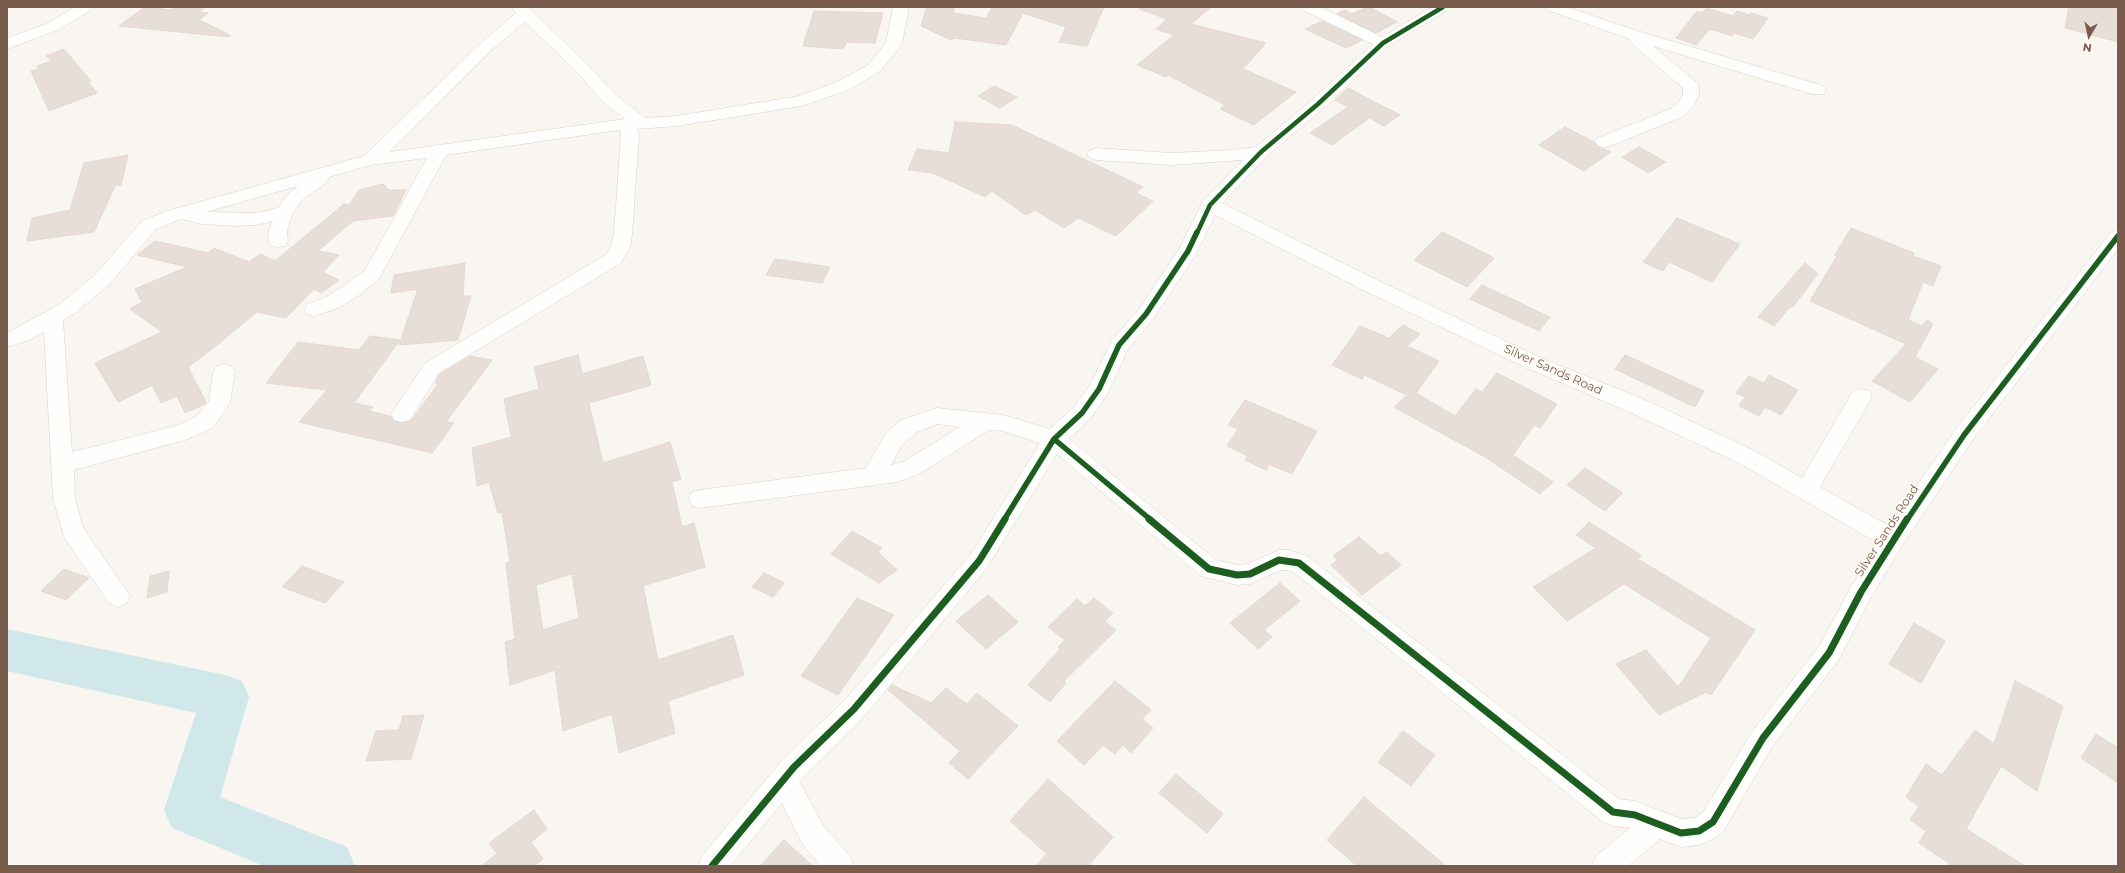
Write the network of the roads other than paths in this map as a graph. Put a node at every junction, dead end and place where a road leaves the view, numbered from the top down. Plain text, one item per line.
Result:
1 (86, 7) edge
2 (901, 7) edge
3 (1308, 7) edge
4 (1443, 7) edge
5 (1552, 7) edge
6 (522, 10) edge
7 (1628, 33) junction
8 (7, 44) edge
9 (1383, 44) junction
10 (1818, 90) dead end
11 (634, 124) junction
12 (1604, 142) dead end
13 (440, 150) junction
14 (1261, 152) junction
15 (1096, 154) dead end
16 (370, 160) junction
17 (336, 169) junction
18 (1210, 205) junction
19 (284, 212) junction
20 (179, 213) junction
21 (2118, 238) edge
22 (278, 241) dead end
23 (314, 309) dead end
24 (53, 317) junction
25 (7, 340) edge
26 (224, 372) dead end
27 (1861, 397) dead end
28 (402, 414) dead end
29 (986, 421) junction
30 (1054, 439) junction
31 (62, 464) junction
32 (873, 476) junction
33 (1807, 490) junction
34 (700, 499) dead end
35 (1893, 540) junction
36 (118, 596) dead end
37 (784, 780) junction
38 (1656, 824) junction
39 (712, 866) edge
40 (840, 866) edge
41 (1606, 866) edge

1 - 8 street
2 - 11 street
3 - 9 street
4 - 9 street
5 - 7 street
6 - 11 street
6 - 16 street
7 - 10 street
7 - 12 street
9 - 14 street
11 - 13 street
11 - 28 street
13 - 16 street
13 - 23 street
14 - 15 street
14 - 18 street
16 - 17 street
17 - 19 street
17 - 20 street
18 - 30 street
18 - 33 street, Silver Sands Road
19 - 20 street
19 - 22 street
20 - 24 street
21 - 35 street, Silver Sands Road
24 - 25 street
24 - 31 street
26 - 31 street
27 - 33 street
29 - 30 street
29 - 32 street
29 - 32 street
30 - 37 street
30 - 38 street
31 - 36 street
32 - 34 street
33 - 35 street, Silver Sands Road
35 - 38 street, Silver Sands Road
37 - 39 street
37 - 40 street
38 - 41 street

